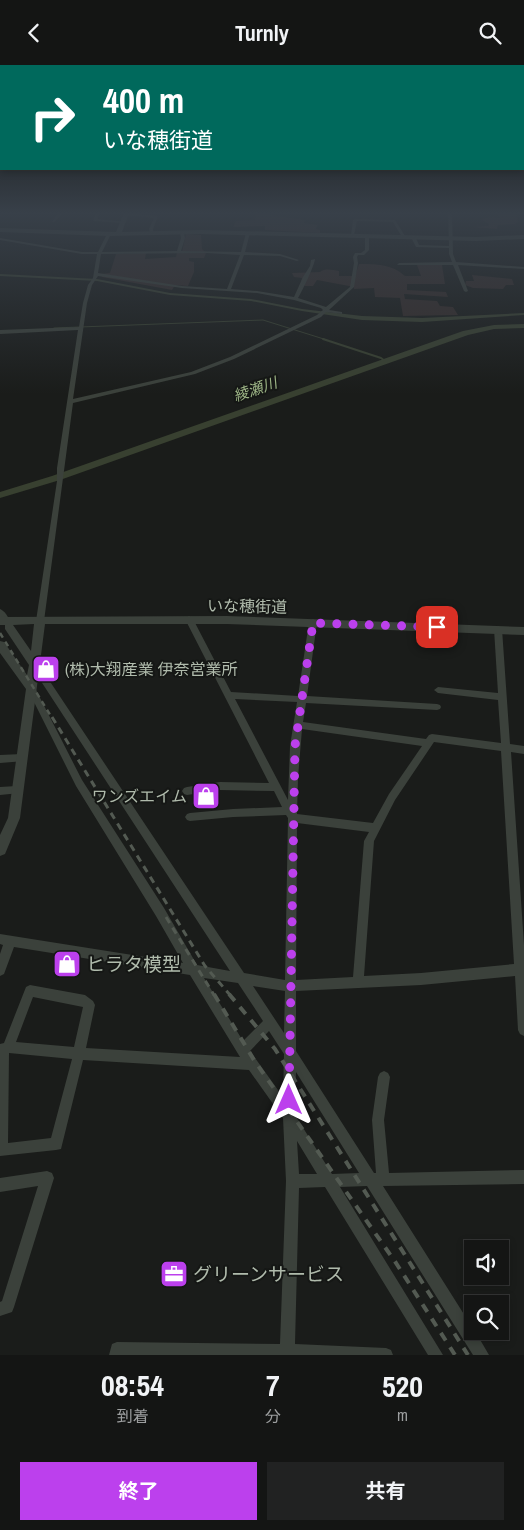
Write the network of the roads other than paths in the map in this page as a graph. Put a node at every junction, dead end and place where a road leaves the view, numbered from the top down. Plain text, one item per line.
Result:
1 (95, 273) edge
2 (235, 273) edge
3 (308, 273) edge
4 (354, 273) edge
5 (458, 273) edge
6 (94, 278) junction
7 (229, 289) junction
8 (466, 291) dead end
9 (295, 299) junction
10 (324, 313) junction
11 (340, 313) dead end
12 (82, 328) junction
13 (0, 331) edge
14 (70, 402) junction
15 (189, 619) junction
16 (4, 620) edge
17 (40, 621) junction
18 (313, 623) junction
19 (498, 629) junction
20 (524, 631) edge
21 (0, 645) edge
22 (34, 664) junction
23 (31, 688) junction
24 (438, 690) dead end
25 (228, 695) junction
26 (503, 697) junction
27 (301, 698) junction
28 (437, 707) dead end
29 (297, 725) junction
30 (428, 743) junction
31 (506, 747) junction
32 (524, 750) edge
33 (22, 758) junction
34 (0, 759) edge
35 (276, 787) junction
36 (18, 790) junction
37 (0, 791) edge
38 (187, 791) dead end
39 (291, 815) junction
40 (190, 817) dead end
41 (376, 828) junction
42 (0, 850) edge
43 (5, 940) edge
44 (522, 969) edge
45 (0, 970) edge
46 (193, 971) junction
47 (242, 980) junction
48 (358, 983) junction
49 (290, 986) junction
50 (269, 1023) junction
51 (524, 1030) edge
52 (4, 1048) edge
53 (242, 1050) junction
54 (289, 1051) junction
55 (80, 1053) junction
56 (251, 1064) junction
57 (384, 1077) dead end
58 (289, 1116) junction
59 (524, 1177) edge
60 (328, 1179) junction
61 (378, 1180) junction
62 (293, 1181) junction
63 (0, 1185) edge
64 (0, 1309) edge
65 (287, 1353) edge
66 (116, 1355) edge
67 (386, 1355) edge
68 (436, 1355) edge
69 (482, 1355) edge

1 - 6 street
2 - 7 street
3 - 9 street
4 - 10 street
5 - 8 street
6 - 7 street
6 - 12 street
7 - 9 street
9 - 10 street
10 - 11 street
10 - 14 street
12 - 13 street
12 - 14 street
14 - 17 street
15 - 17 street, いな穂街道
15 - 18 street, いな穂街道
15 - 25 street
16 - 17 street, いな穂街道
16 - 22 street
17 - 22 street
18 - 19 street, いな穂街道
18 - 27 street
19 - 20 street, いな穂街道
19 - 26 street
21 - 23 street
22 - 23 street
22 - 47 street
23 - 33 street
23 - 46 street
24 - 26 street
25 - 27 street
25 - 35 street
26 - 31 street
27 - 28 street
27 - 29 street
29 - 30 street
29 - 39 street
30 - 31 street
30 - 41 street
31 - 32 street
31 - 44 street
33 - 34 street
33 - 36 street
35 - 38 street
35 - 39 street
36 - 37 street
36 - 42 street
39 - 40 street
39 - 41 street
39 - 49 street
41 - 48 street
43 - 45 street
43 - 46 street
44 - 48 street
44 - 51 street
46 - 47 street
46 - 53 street
47 - 49 street
47 - 50 street
48 - 49 street
49 - 54 street
50 - 53 street
50 - 54 street
52 - 55 street
52 - 55 street
52 - 55 street
53 - 56 street
54 - 58 street
54 - 61 street
55 - 56 street
56 - 58 street
57 - 61 street
58 - 60 street
58 - 62 street
59 - 61 street
60 - 61 street
60 - 62 street
60 - 68 street
61 - 69 street
62 - 65 street
63 - 64 street
65 - 66 street
65 - 67 street

